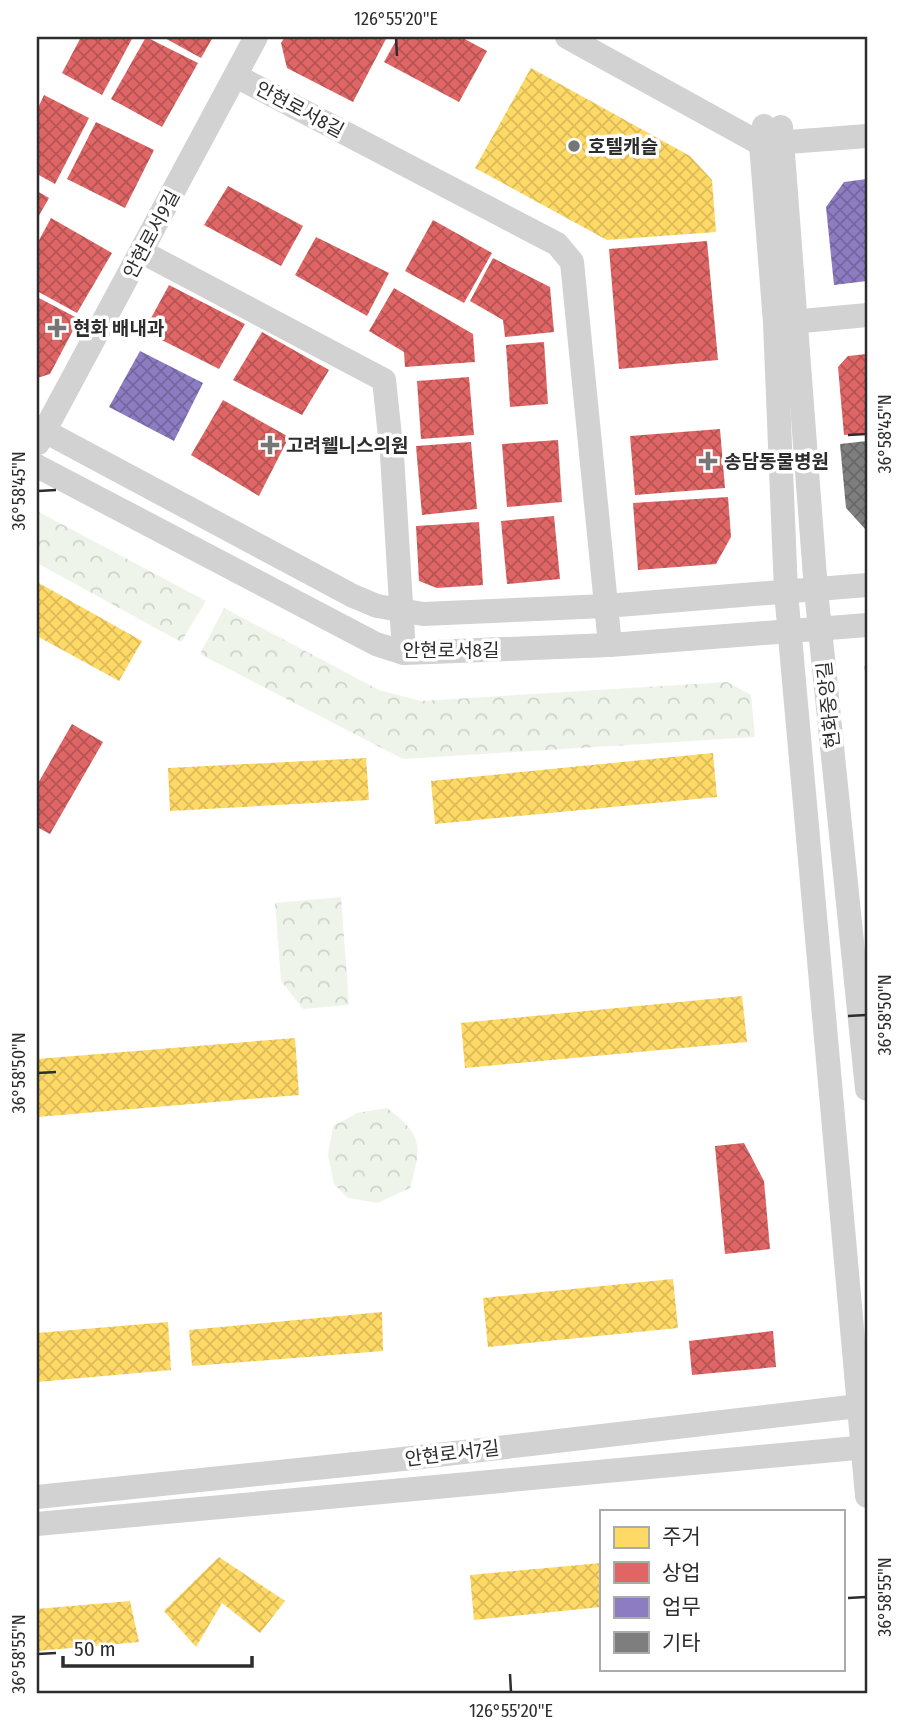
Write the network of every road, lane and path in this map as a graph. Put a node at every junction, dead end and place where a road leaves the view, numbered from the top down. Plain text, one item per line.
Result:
1 (257, 37) edge
2 (566, 37) edge
3 (596, 37) edge
4 (236, 76) junction
5 (867, 124) edge
6 (772, 135) junction
7 (867, 136) edge
8 (142, 251) junction
9 (867, 315) edge
10 (786, 322) junction
11 (39, 434) edge
12 (37, 466) edge
13 (867, 585) edge
14 (816, 590) junction
15 (786, 593) junction
16 (606, 606) junction
17 (402, 612) junction
18 (867, 625) edge
19 (820, 629) junction
20 (789, 631) junction
21 (610, 645) junction
22 (404, 653) junction
23 (867, 1089) edge
24 (862, 1406) edge
25 (865, 1447) edge
26 (867, 1496) edge
27 (37, 1497) edge
28 (37, 1524) edge

1 - 4 street, 안현로서9길
2 - 6 street
3 - 6 street
4 - 8 street, 안현로서9길
4 - 16 street, 안현로서8길
5 - 6 street
6 - 7 street
6 - 10 street, 현화중앙길
8 - 11 street, 안현로서9길
8 - 17 street, 안현로서8길
9 - 10 street
10 - 14 street, 현화중앙길
10 - 15 street
11 - 17 street, 안현로서8길
12 - 22 street, 안현로서8길
13 - 14 street, 안현로서8길
14 - 15 street, 안현로서8길
14 - 19 street, 현화중앙길
15 - 16 street, 안현로서8길
15 - 20 street
16 - 17 street, 안현로서8길
16 - 21 street
17 - 22 street
18 - 19 street, 안현로서8길
19 - 20 street, 안현로서8길
19 - 23 street, 현화중앙길
20 - 21 street, 안현로서8길
20 - 24 street
21 - 22 street, 안현로서8길
24 - 25 street
24 - 27 street, 안현로서7길
25 - 26 street
25 - 28 street, 안현로서7길

